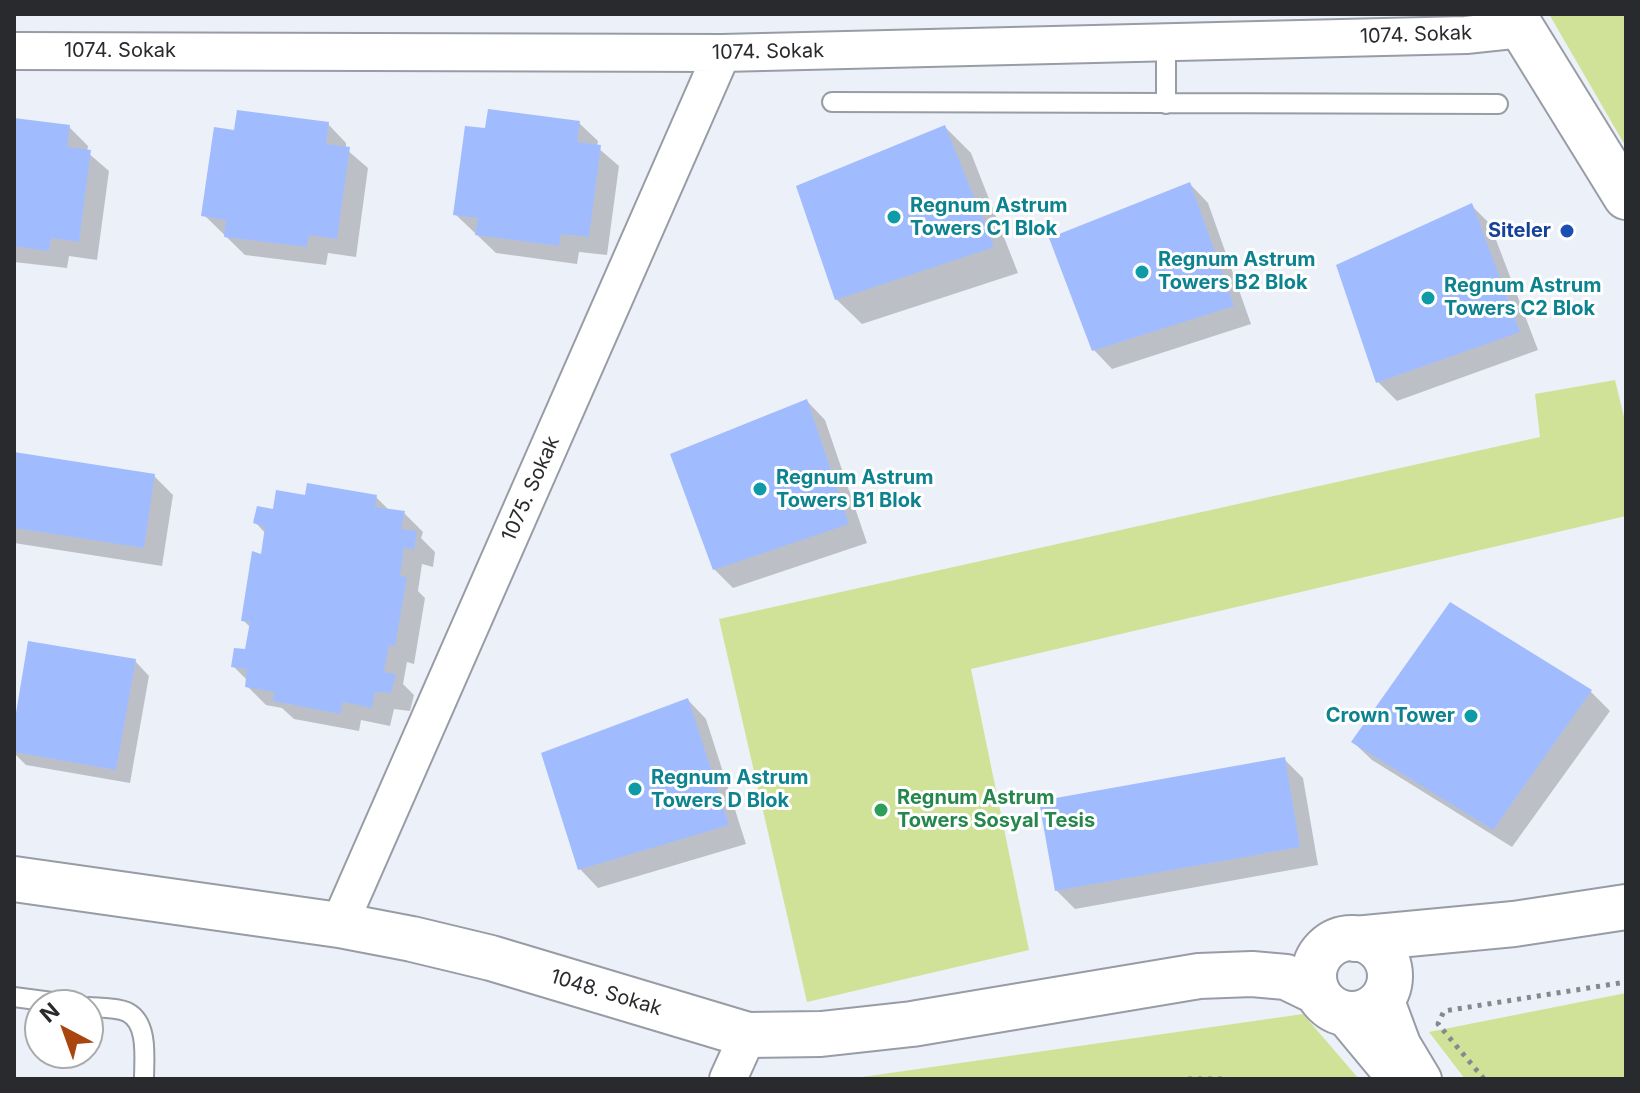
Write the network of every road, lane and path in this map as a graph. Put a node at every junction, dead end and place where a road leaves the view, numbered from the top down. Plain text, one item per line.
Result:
1 (1518, 21) edge
2 (1166, 42) junction
3 (14, 51) edge
4 (722, 53) junction
5 (832, 102) dead end
6 (1166, 104) junction
7 (1498, 104) dead end
8 (1626, 197) edge
9 (14, 879) edge
10 (1626, 907) edge
11 (1514, 924) junction
12 (339, 925) junction
13 (1347, 940) junction
14 (1199, 976) junction
15 (1626, 982) edge
16 (1388, 990) junction
17 (1329, 1003) junction
18 (104, 1009) edge
19 (748, 1035) junction
20 (144, 1079) edge
21 (728, 1079) edge
22 (1188, 1079) edge
23 (1225, 1079) edge
24 (1396, 1079) edge
25 (1423, 1079) edge
26 (1484, 1079) edge

1 - 2 street, 1074. Sokak
1 - 8 main road
2 - 4 street, 1074. Sokak
2 - 6 lane
3 - 4 street, 1074. Sokak
4 - 12 street, 1075. Sokak
5 - 6 lane
6 - 7 lane
9 - 12 main road, 1048. Sokak
10 - 11 main road
11 - 13 main road
11 - 16 main road
12 - 19 main road, 1048. Sokak
13 - 14 main road
13 - 16 main road
13 - 17 main road
14 - 17 main road
14 - 19 main road, 1048. Sokak
15 - 26 path
16 - 17 main road
16 - 25 street
17 - 24 street
18 - 20 lane
19 - 21 street
22 - 23 path

